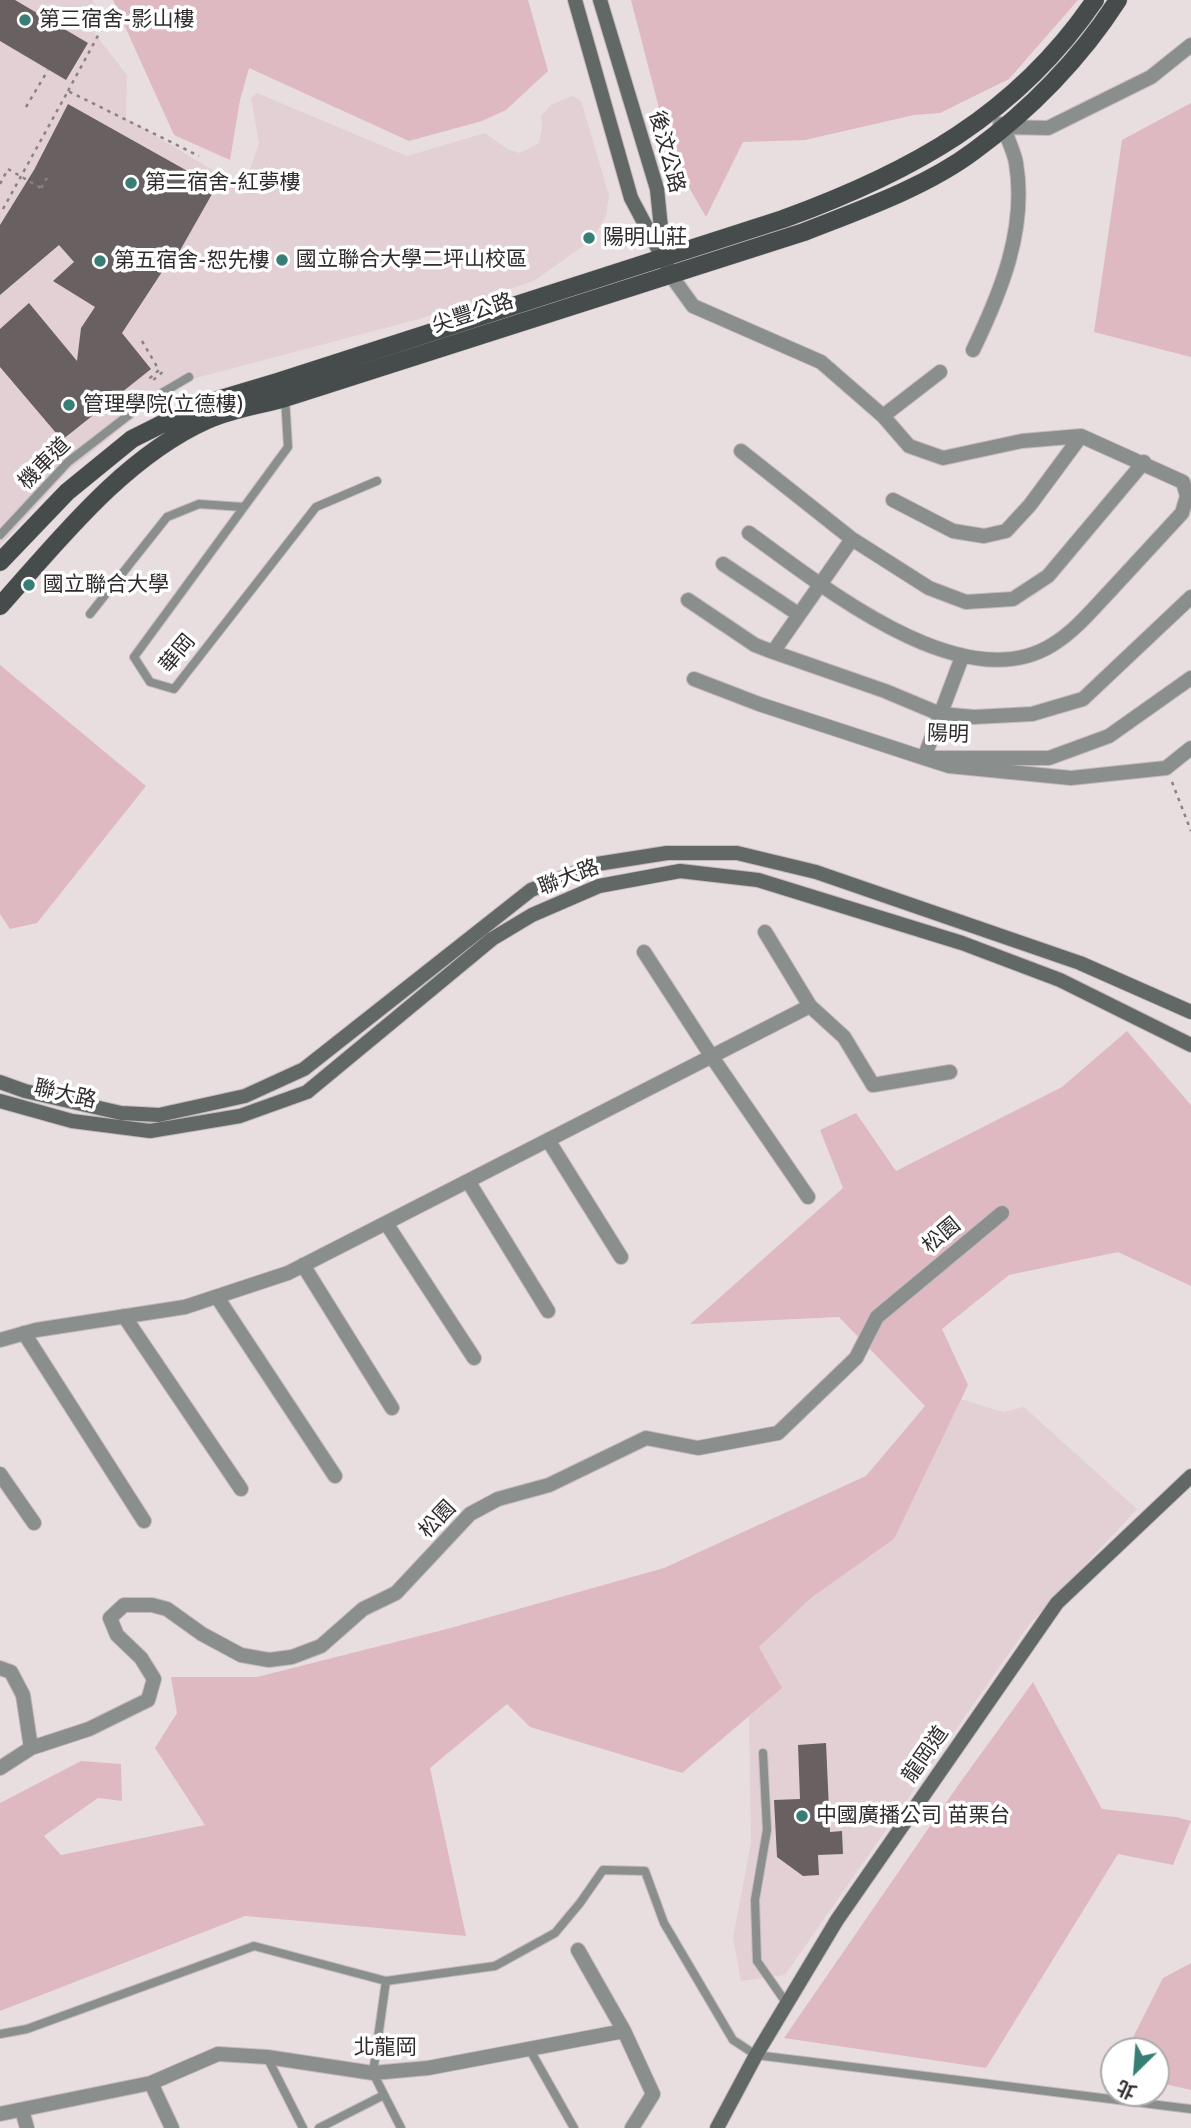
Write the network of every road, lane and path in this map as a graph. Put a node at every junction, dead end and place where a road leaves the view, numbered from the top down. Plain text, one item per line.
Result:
1 (575, 0) edge
2 (600, 0) edge
3 (1095, 0) edge
4 (1118, 0) edge
5 (101, 30) dead end
6 (1191, 45) edge
7 (48, 70) dead end
8 (68, 91) junction
9 (26, 107) dead end
10 (989, 114) junction
11 (1003, 127) junction
12 (199, 156) dead end
13 (47, 178) dead end
14 (0, 184) edge
15 (3, 209) dead end
16 (664, 257) junction
17 (670, 274) junction
18 (142, 341) dead end
19 (973, 350) dead end
20 (165, 370) dead end
21 (940, 372) dead end
22 (188, 377) dead end
23 (281, 390) junction
24 (883, 416) junction
25 (1081, 436) junction
26 (741, 451) dead end
27 (1144, 462) junction
28 (377, 481) dead end
29 (893, 500) dead end
30 (243, 507) junction
31 (1186, 516) edge
32 (749, 533) dead end
33 (0, 535) edge
34 (852, 539) junction
35 (0, 562) edge
36 (723, 564) dead end
37 (820, 584) junction
38 (1191, 597) edge
39 (688, 600) dead end
40 (0, 606) edge
41 (90, 614) dead end
42 (798, 614) junction
43 (773, 652) junction
44 (962, 657) junction
45 (1191, 678) edge
46 (694, 679) dead end
47 (940, 714) junction
48 (1191, 748) edge
49 (924, 758) junction
50 (1166, 768) junction
51 (1191, 831) edge
52 (966, 924) junction
53 (765, 932) dead end
54 (962, 943) junction
55 (644, 953) dead end
56 (810, 1006) junction
57 (1191, 1012) edge
58 (1191, 1045) edge
59 (712, 1057) junction
60 (950, 1072) dead end
61 (0, 1082) edge
62 (0, 1101) edge
63 (548, 1140) junction
64 (468, 1181) junction
65 (808, 1197) dead end
66 (1002, 1213) dead end
67 (386, 1223) junction
68 (621, 1257) dead end
69 (303, 1265) junction
70 (217, 1297) junction
71 (548, 1311) dead end
72 (124, 1316) junction
73 (24, 1333) junction
74 (0, 1340) edge
75 (474, 1358) dead end
76 (392, 1408) dead end
77 (0, 1474) edge
78 (335, 1476) dead end
79 (1191, 1476) edge
80 (241, 1489) dead end
81 (144, 1521) dead end
82 (34, 1523) dead end
83 (0, 1668) edge
84 (31, 1748) junction
85 (763, 1753) dead end
86 (0, 1768) edge
87 (578, 1950) dead end
88 (386, 1982) junction
89 (787, 2004) junction
90 (624, 2031) junction
91 (0, 2034) edge
92 (530, 2050) junction
93 (756, 2055) junction
94 (267, 2057) junction
95 (373, 2073) junction
96 (151, 2083) junction
97 (384, 2095) junction
98 (1191, 2109) edge
99 (22, 2110) junction
100 (0, 2114) edge
101 (27, 2128) edge
102 (172, 2128) edge
103 (303, 2128) edge
104 (320, 2128) edge
105 (401, 2128) edge
106 (574, 2128) edge
107 (632, 2128) edge
108 (716, 2128) edge

1 - 16 street, 後汶公路
2 - 16 street, 後汶公路
3 - 10 main road, 尖豐公路
4 - 11 main road, 尖豐公路
5 - 8 path
6 - 11 street
7 - 9 path
8 - 12 path
8 - 15 path
10 - 11 street
10 - 16 main road, 尖豐公路
11 - 17 main road, 尖豐公路
11 - 19 street
13 - 14 path, bridge
16 - 17 street
16 - 23 main road, 尖豐公路
17 - 23 main road, 尖豐公路
17 - 24 street
18 - 20 path
21 - 24 street
22 - 33 lane, 機車道
23 - 30 lane, 華岡
23 - 35 main road, 尖豐公路
23 - 40 main road, 尖豐公路
24 - 25 street
25 - 27 street
25 - 29 street
26 - 34 street
27 - 31 street
27 - 34 street
28 - 30 lane, 華岡
30 - 41 lane
31 - 44 street
32 - 37 street
34 - 37 street
36 - 42 street
37 - 42 street
37 - 44 street
38 - 47 street, 陽明
39 - 43 street, 陽明
42 - 43 street
43 - 47 street, 陽明
44 - 47 street
45 - 49 street, 陽明
46 - 49 street, 陽明
47 - 49 street
48 - 50 street
49 - 50 street
50 - 51 path
52 - 54 street
52 - 57 street, 聯大路
52 - 61 street, 聯大路
53 - 56 street
54 - 58 street, 聯大路
54 - 62 street, 聯大路
55 - 59 street
56 - 59 street
56 - 60 street
59 - 63 street
59 - 65 street
63 - 64 street
63 - 68 street
64 - 67 street
64 - 71 street
66 - 84 street, 松園
67 - 69 street
67 - 75 street
69 - 70 street
69 - 76 street
70 - 72 street
70 - 78 street
72 - 73 street
72 - 80 street
73 - 74 street
73 - 81 street
77 - 82 street
79 - 89 street, 龍岡道
83 - 84 street
84 - 86 street, 松園
85 - 89 lane
87 - 90 street
88 - 91 lane
88 - 93 lane
88 - 95 lane
89 - 93 street, 龍岡道
90 - 92 street, 北龍岡
90 - 107 street
92 - 95 street, 北龍岡
92 - 106 lane
93 - 98 lane
93 - 108 street, 龍岡道
94 - 95 street, 北龍岡
94 - 96 street, 北龍岡
94 - 103 lane
95 - 97 lane
96 - 99 street, 北龍岡
96 - 102 street
97 - 104 lane
97 - 105 lane
99 - 100 street, 北龍岡
99 - 101 street

